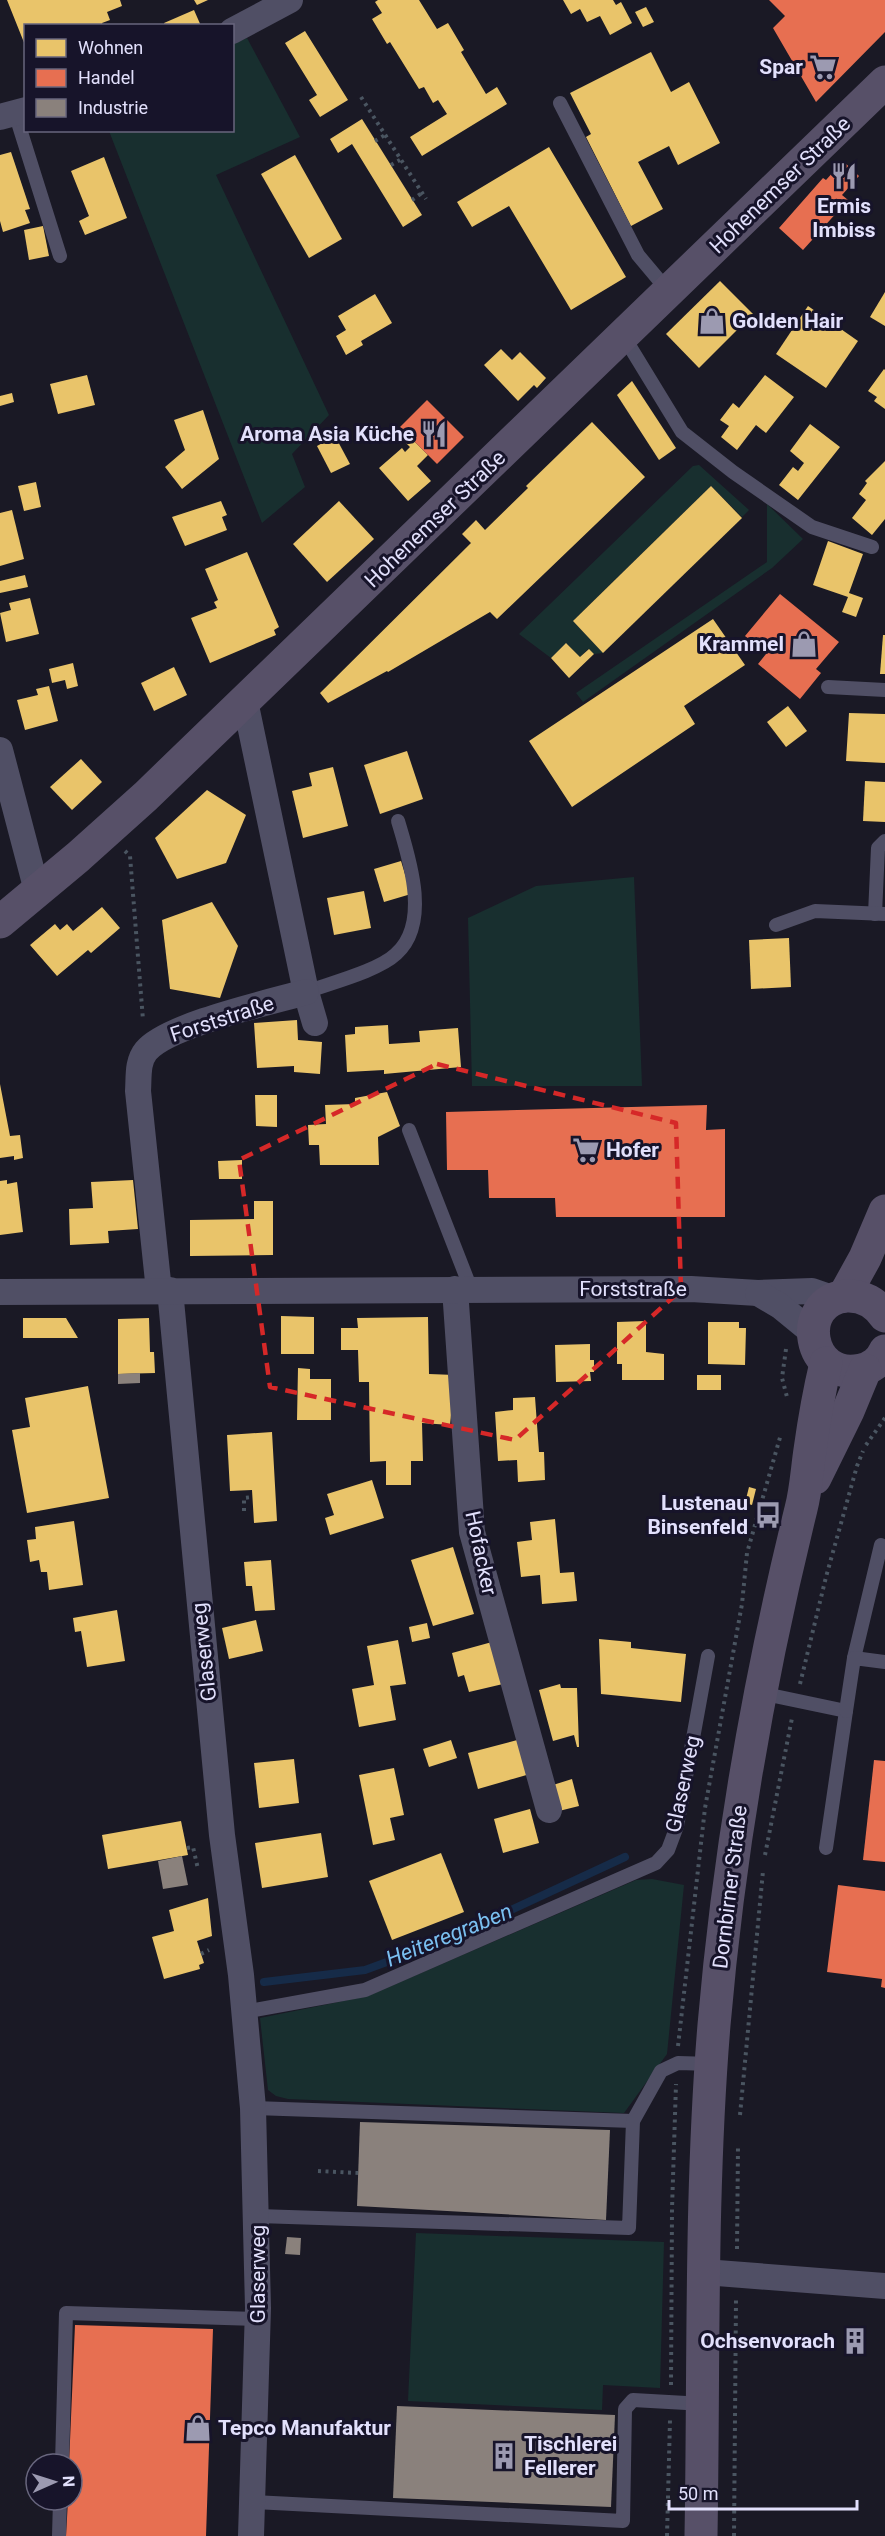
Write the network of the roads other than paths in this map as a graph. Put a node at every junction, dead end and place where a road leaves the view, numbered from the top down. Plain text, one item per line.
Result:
1 (290, 0) edge
2 (234, 30) edge
3 (885, 82) edge
4 (560, 104) dead end
5 (14, 113) edge
6 (60, 256) dead end
7 (669, 292) junction
8 (624, 336) junction
9 (872, 547) dead end
10 (828, 687) dead end
11 (885, 690) edge
12 (245, 701) junction
13 (0, 750) edge
14 (398, 821) dead end
15 (885, 841) edge
16 (37, 891) junction
17 (880, 914) edge
18 (0, 922) edge
19 (776, 925) dead end
20 (306, 992) junction
21 (315, 1023) dead end
22 (410, 1130) dead end
23 (885, 1211) edge
24 (463, 1289) junction
25 (165, 1291) junction
26 (0, 1292) edge
27 (758, 1293) junction
28 (840, 1298) junction
29 (883, 1304) edge
30 (813, 1333) junction
31 (826, 1363) junction
32 (877, 1363) edge
33 (802, 1507) junction
34 (881, 1545) dead end
35 (708, 1656) dead end
36 (854, 1658) junction
37 (885, 1662) edge
38 (759, 1693) junction
39 (846, 1711) junction
40 (549, 1810) dead end
41 (826, 1848) dead end
42 (244, 2012) junction
43 (712, 2064) junction
44 (254, 2108) junction
45 (633, 2121) junction
46 (258, 2216) junction
47 (704, 2272) junction
48 (885, 2286) edge
49 (258, 2319) junction
50 (704, 2404) junction
51 (62, 2452) edge
52 (253, 2502) junction
53 (60, 2512) edge
54 (59, 2536) edge
55 (251, 2536) edge
56 (702, 2536) edge

1 - 2 street
3 - 7 main road, Hohenemser Straße
4 - 7 lane
5 - 6 lane
7 - 8 main road, Hohenemser Straße
8 - 9 lane
8 - 12 main road, Hohenemser Straße
10 - 11 lane
12 - 16 main road, Hohenemser Straße
12 - 20 street
13 - 16 street
14 - 20 lane, Forststraße
15 - 17 lane
16 - 18 main road, Hohenemser Straße
17 - 19 lane
20 - 21 street
20 - 25 street, Forststraße
22 - 24 lane
23 - 28 main road
24 - 25 street, Forststraße
24 - 27 street, Forststraße
24 - 40 street, Hofacker
25 - 26 street, Forststraße
25 - 42 street, Glaserweg
27 - 28 street, Forststraße
27 - 30 street, Forststraße
28 - 29 main road
28 - 30 main road
30 - 31 main road
31 - 32 main road, Dornbirner Straße
31 - 33 main road, Dornbirner Straße
32 - 33 main road, Dornbirner Straße
33 - 38 main road, Dornbirner Straße
34 - 36 lane
35 - 42 lane, Glaserweg
36 - 37 lane
36 - 39 lane
38 - 39 lane
38 - 43 main road, Dornbirner Straße
39 - 41 lane
42 - 44 street, Glaserweg
43 - 45 lane
43 - 47 main road, Dornbirner Straße
44 - 45 lane
44 - 46 street, Glaserweg
45 - 46 lane
46 - 49 street, Glaserweg
47 - 48 street
47 - 50 main road, Dornbirner Straße
49 - 51 lane
49 - 52 street, Glaserweg
50 - 52 lane
50 - 56 main road, Dornbirner Straße
52 - 55 street, Glaserweg
53 - 54 lane

